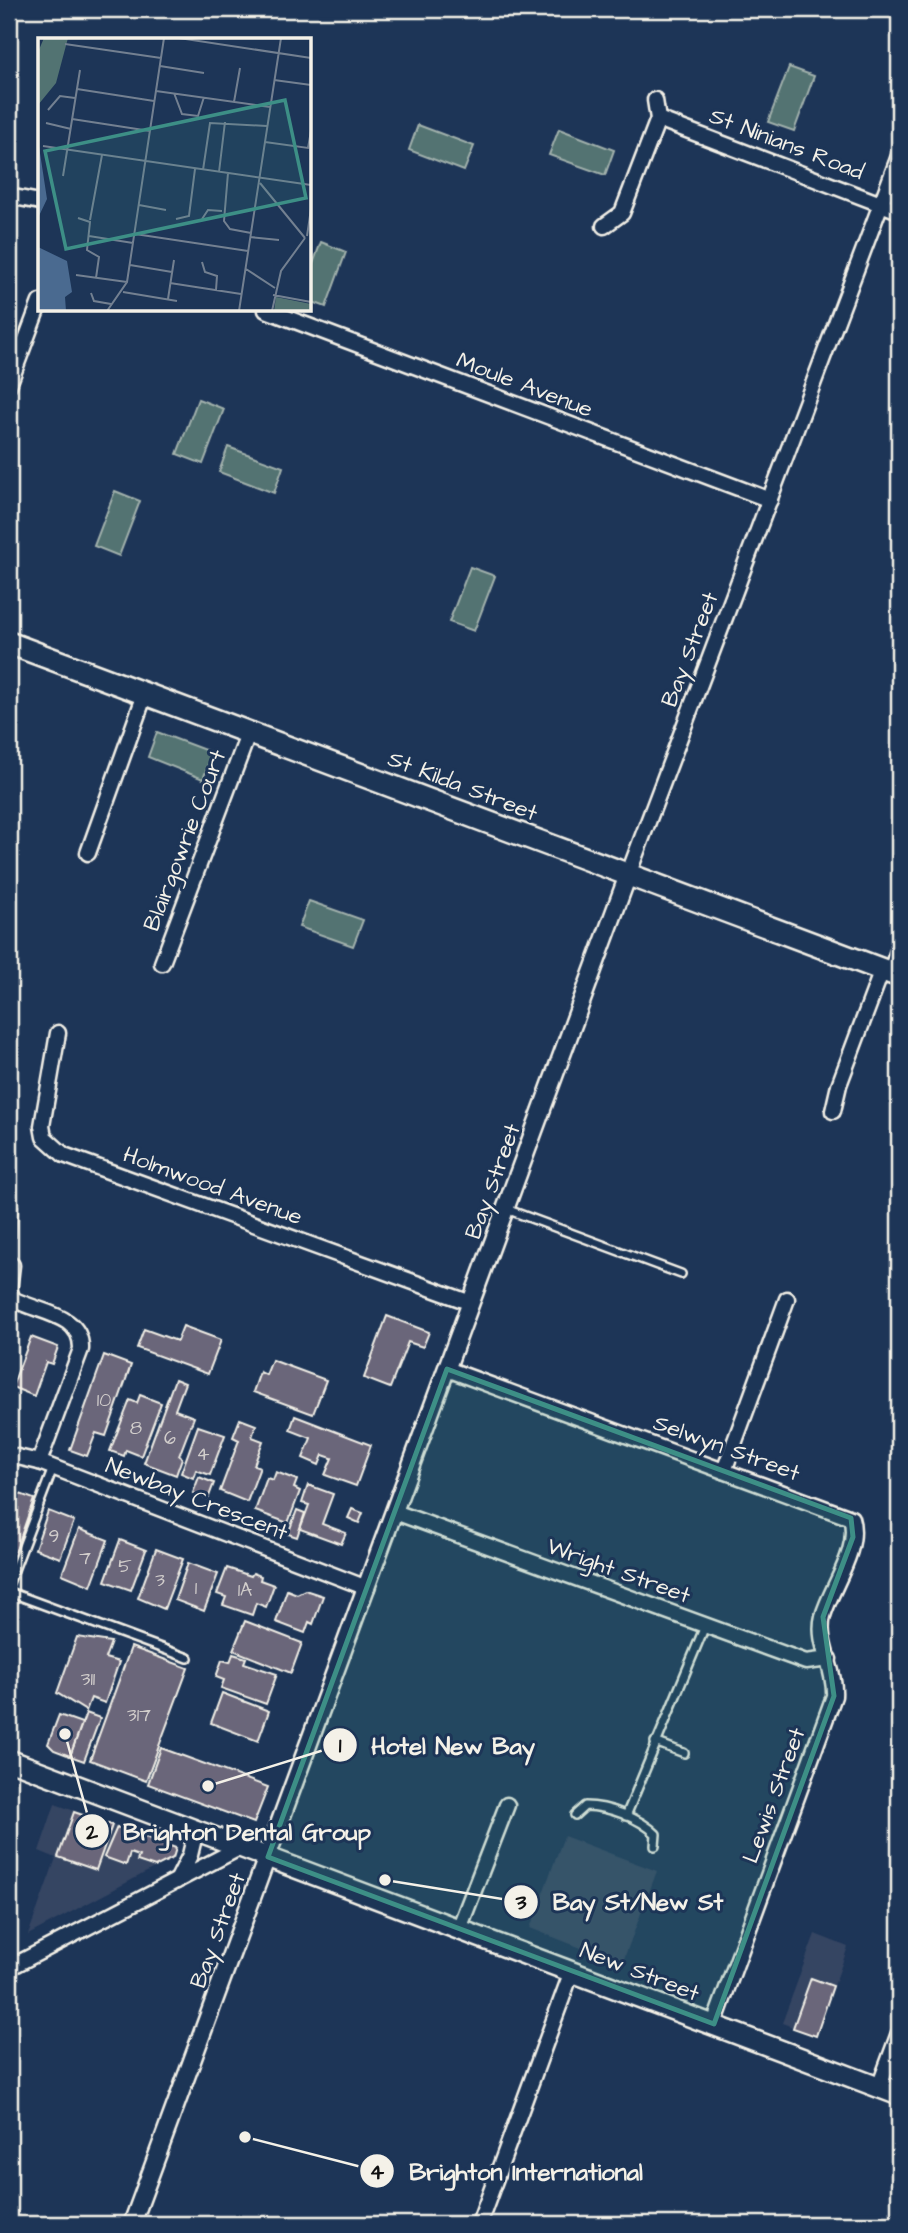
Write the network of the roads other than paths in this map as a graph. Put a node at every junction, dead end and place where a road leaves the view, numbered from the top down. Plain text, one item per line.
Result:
1 (654, 100) dead end
2 (658, 118) junction
3 (899, 156) edge
4 (9, 196) edge
5 (38, 202) edge
6 (881, 204) junction
7 (899, 211) edge
8 (604, 226) dead end
9 (38, 307) edge
10 (271, 312) edge
11 (9, 385) edge
12 (770, 500) junction
13 (9, 643) edge
14 (145, 694) junction
15 (249, 732) junction
16 (88, 853) dead end
17 (628, 875) junction
18 (899, 948) edge
19 (162, 963) dead end
20 (890, 973) edge
21 (58, 1032) dead end
22 (833, 1111) dead end
23 (506, 1209) junction
24 (12, 1265) dead end
25 (681, 1273) dead end
26 (787, 1299) dead end
27 (471, 1303) junction
28 (447, 1369) junction
29 (9, 1455) edge
30 (46, 1464) junction
31 (724, 1471) junction
32 (395, 1512) junction
33 (9, 1583) edge
34 (367, 1587) junction
35 (9, 1592) edge
36 (705, 1626) junction
37 (188, 1658) dead end
38 (829, 1659) junction
39 (655, 1742) junction
40 (684, 1753) dead end
41 (9, 1760) edge
42 (508, 1805) dead end
43 (575, 1815) dead end
44 (626, 1816) junction
45 (196, 1830) junction
46 (655, 1846) dead end
47 (240, 1847) junction
48 (268, 1857) junction
49 (177, 1881) junction
50 (459, 1929) junction
51 (9, 1968) edge
52 (572, 1971) junction
53 (714, 2024) junction
54 (899, 2033) edge
55 (879, 2087) junction
56 (899, 2095) edge
57 (132, 2224) edge
58 (478, 2224) edge

1 - 2 street
2 - 6 street, St Ninians Road
2 - 8 street
3 - 6 street, Bay Street
4 - 5 street
6 - 7 street, St Ninians Road
6 - 12 street, Bay Street
9 - 11 street
10 - 12 street, Moule Avenue
12 - 17 street, Bay Street
13 - 14 main road, St Kilda Street
14 - 15 main road, St Kilda Street
14 - 16 street
15 - 17 main road, St Kilda Street
15 - 19 street, Blairgowrie Court
17 - 20 main road, St Kilda Street
17 - 23 street, Bay Street
18 - 20 street
20 - 22 street
21 - 27 street, Holmwood Avenue
23 - 25 lane
23 - 27 street, Bay Street
24 - 30 street
26 - 31 street
27 - 28 street, Bay Street
28 - 31 street, Selwyn Street
28 - 32 street, Bay Street
29 - 30 street, Newbay Crescent
30 - 33 lane
30 - 34 street, Newbay Crescent
31 - 38 street, Selwyn Street
32 - 34 street, Bay Street
32 - 36 street, Wright Street
34 - 48 street, Bay Street
35 - 37 lane
36 - 38 street, Wright Street
36 - 39 lane
38 - 53 street, Lewis Street
39 - 40 lane
39 - 44 lane
41 - 45 main road, New Street
42 - 50 street
43 - 44 lane
44 - 46 lane
45 - 47 main road, New Street
45 - 49 street
47 - 48 main road, New Street
47 - 49 street
48 - 50 main road, New Street
48 - 57 street, Bay Street
49 - 51 street
50 - 52 main road, New Street
52 - 53 main road, New Street
52 - 58 street
53 - 55 main road, New Street
54 - 55 street
55 - 56 main road, New Street

